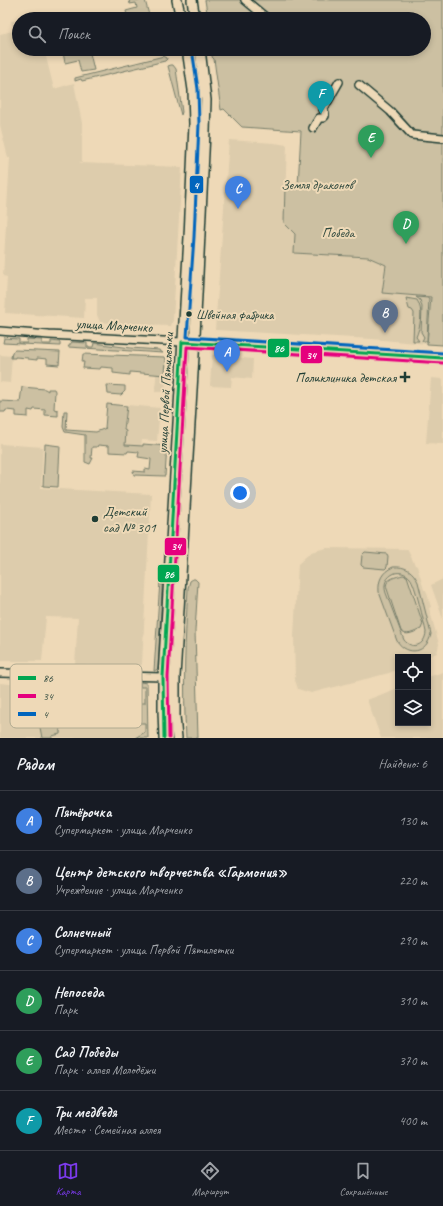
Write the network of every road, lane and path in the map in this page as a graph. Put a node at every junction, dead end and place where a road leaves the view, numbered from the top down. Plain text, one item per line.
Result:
1 (177, 0) edge
2 (192, 0) edge
3 (245, 0) edge
4 (180, 12) edge
5 (194, 12) edge
6 (260, 12) edge
7 (188, 56) edge
8 (201, 56) edge
9 (339, 82) dead end
10 (359, 85) dead end
11 (313, 128) dead end
12 (443, 138) edge
13 (0, 331) edge
14 (182, 342) junction
15 (194, 343) junction
16 (443, 358) edge
17 (0, 673) edge
18 (10, 673) edge
19 (142, 676) edge
20 (163, 677) junction
21 (164, 738) edge
22 (177, 738) edge

1 - 4 main road
2 - 5 main road
3 - 6 street
7 - 14 main road, улица Первой Пятилетки
8 - 15 main road, улица Первой Пятилетки
9 - 11 street
10 - 12 street
13 - 14 street, улица Марченко
14 - 15 main road, улица Марченко
14 - 20 main road, улица Первой Пятилетки
15 - 16 street, улица Марченко
15 - 22 main road, улица Первой Пятилетки
17 - 18 street
19 - 20 street
20 - 21 main road, улица Первой Пятилетки

